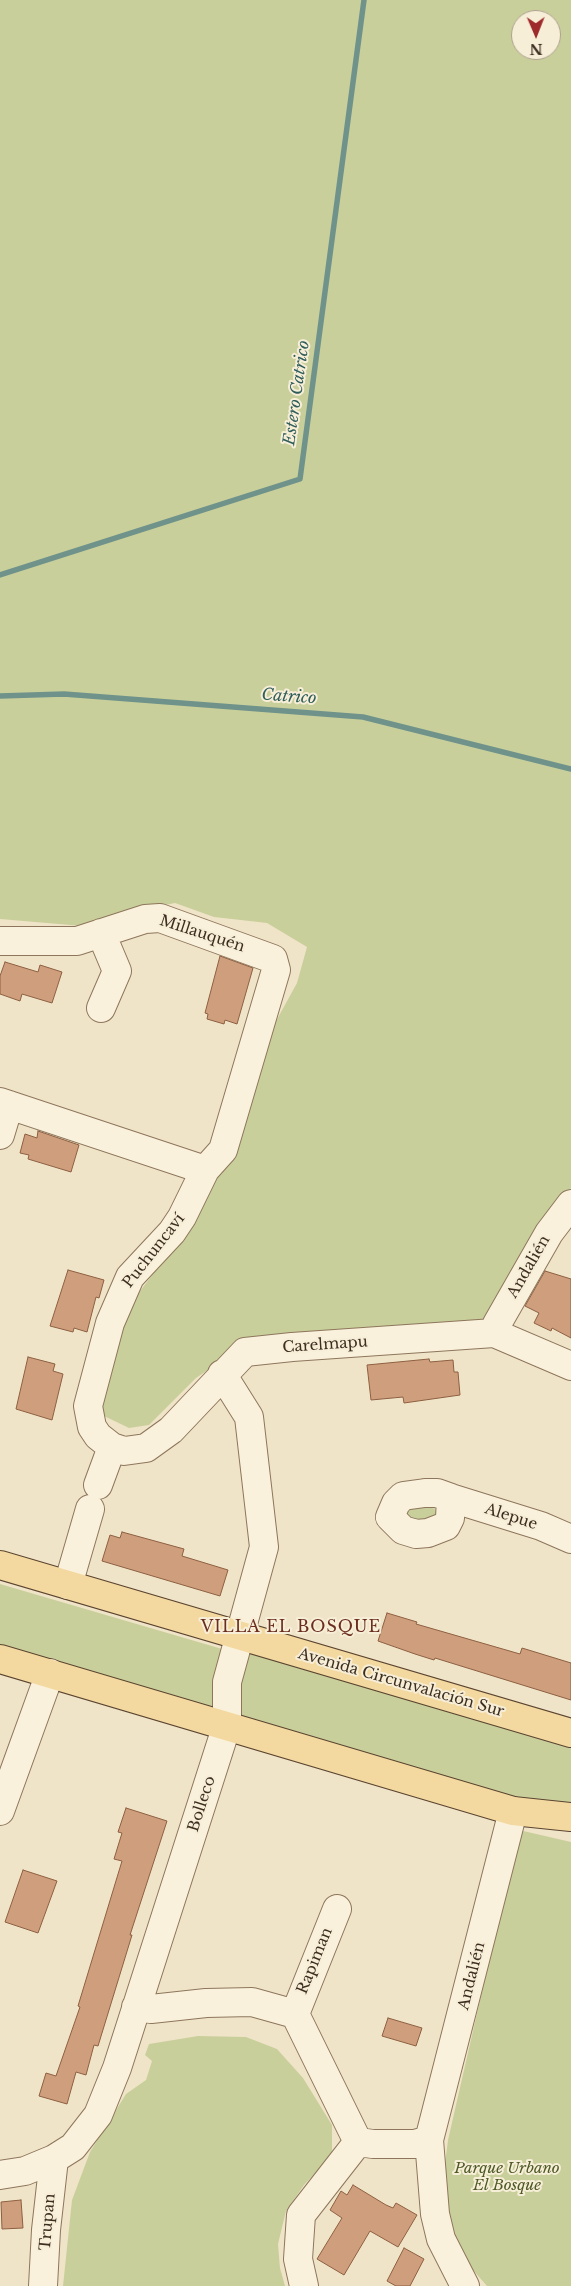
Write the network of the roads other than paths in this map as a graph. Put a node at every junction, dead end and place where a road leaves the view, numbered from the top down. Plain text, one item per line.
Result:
1 (101, 933) junction
2 (0, 941) edge
3 (273, 959) joint
4 (101, 1008) dead end
5 (5, 1104) edge
6 (0, 1135) edge
7 (205, 1170) junction
8 (571, 1204) edge
9 (494, 1333) junction
10 (571, 1366) edge
11 (222, 1374) junction
12 (112, 1447) junction
13 (451, 1498) dead end
14 (571, 1539) edge
15 (0, 1564) edge
16 (68, 1585) junction
17 (240, 1635) junction
18 (0, 1659) edge
19 (50, 1674) junction
20 (227, 1725) junction
21 (571, 1733) edge
22 (513, 1811) junction
23 (0, 1812) edge
24 (571, 1817) edge
25 (337, 1909) dead end
26 (136, 2007) junction
27 (295, 2014) junction
28 (429, 2140) junction
29 (358, 2142) junction
30 (54, 2159) junction
31 (0, 2175) edge
32 (44, 2286) edge
33 (304, 2286) edge
34 (465, 2286) edge

1 - 2 street, Millauquén
1 - 3 street, Millauquén
1 - 4 street
3 - 7 street, Puchuncaví
5 - 6 street
5 - 7 street
7 - 12 street, Puchuncaví
8 - 9 street, Andalién
9 - 10 street, Carelmapu
9 - 11 street, Carelmapu
11 - 12 street, Carelmapu
11 - 17 street, Bolleco
12 - 16 street
13 - 14 street, Alepue
15 - 16 main road, Avenida Circunvalación Sur
16 - 17 main road, Avenida Circunvalación Sur
17 - 20 street, Bolleco
17 - 21 main road, Avenida Circunvalación Sur
18 - 19 main road
19 - 20 main road
19 - 23 street
20 - 22 main road
20 - 26 street, Bolleco
22 - 24 main road
22 - 28 street, Andalién
25 - 27 street, Rapiman
26 - 27 street
26 - 30 street, Bolleco
27 - 29 street
28 - 29 street
28 - 34 street, Andalién
29 - 33 street
30 - 31 street, Bolleco
30 - 32 street, Trupan

